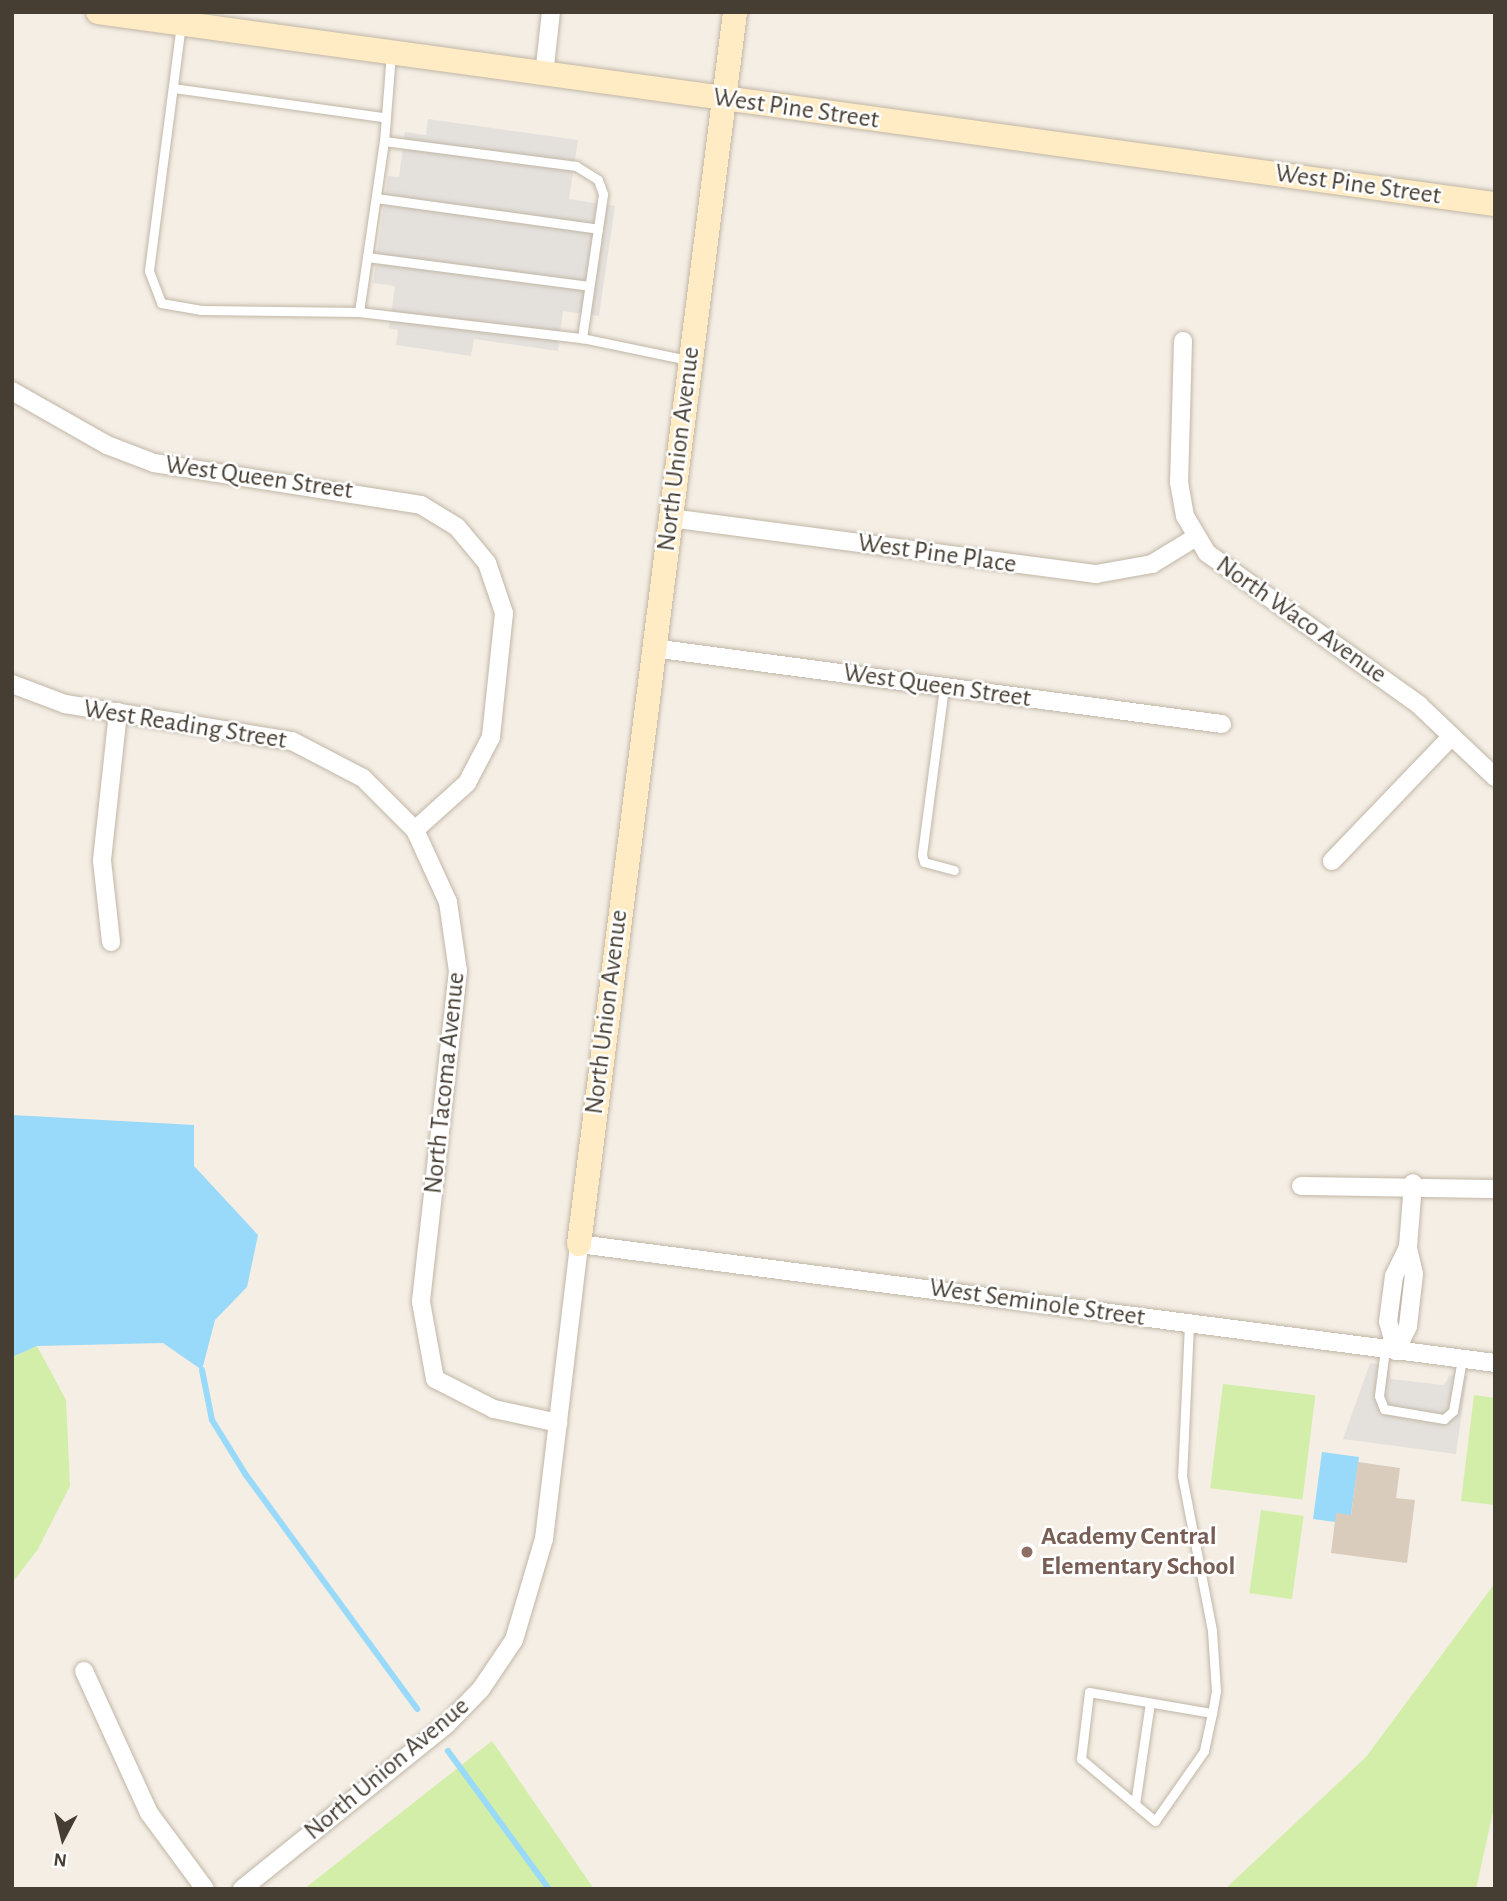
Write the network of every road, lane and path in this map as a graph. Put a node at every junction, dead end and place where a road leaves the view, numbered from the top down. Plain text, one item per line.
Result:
1 (98, 12) edge
2 (551, 12) edge
3 (735, 12) edge
4 (239, 22) edge
5 (181, 24) junction
6 (391, 53) junction
7 (544, 75) junction
8 (173, 88) junction
9 (724, 99) junction
10 (383, 117) junction
11 (384, 141) junction
12 (376, 198) junction
13 (1495, 204) edge
14 (598, 229) junction
15 (367, 257) junction
16 (589, 286) junction
17 (359, 312) junction
18 (582, 338) junction
19 (1182, 341) dead end
20 (690, 360) junction
21 (12, 391) edge
22 (670, 518) junction
23 (1196, 537) junction
24 (653, 648) junction
25 (12, 684) edge
26 (944, 687) junction
27 (118, 712) junction
28 (1222, 724) dead end
29 (1452, 736) junction
30 (1495, 777) edge
31 (415, 830) junction
32 (1332, 861) dead end
33 (954, 870) dead end
34 (111, 942) dead end
35 (1413, 1183) junction
36 (1301, 1186) dead end
37 (1495, 1189) edge
38 (579, 1244) junction
39 (1189, 1324) junction
40 (1391, 1350) junction
41 (1462, 1359) junction
42 (1495, 1363) edge
43 (559, 1423) junction
44 (84, 1671) dead end
45 (1150, 1703) junction
46 (1212, 1713) junction
47 (1135, 1804) junction
48 (205, 1889) edge
49 (242, 1889) edge

1 - 5 street, West Pine Street
2 - 7 street
3 - 9 street, North Union Avenue
4 - 5 street, West Pine Street
4 - 6 street, West Pine Street
5 - 8 lane
6 - 7 street, West Pine Street
6 - 10 lane
7 - 9 street, West Pine Street
8 - 10 lane
8 - 17 lane
9 - 13 street, West Pine Street
9 - 20 street, North Union Avenue
10 - 11 lane
11 - 12 lane
11 - 14 lane
12 - 14 lane
12 - 15 lane
14 - 16 lane
15 - 16 lane
15 - 17 lane
16 - 18 lane
17 - 18 lane
18 - 20 lane
19 - 23 street, North Waco Avenue
20 - 22 street, North Union Avenue
21 - 31 street, West Queen Street
22 - 23 street, West Pine Place
22 - 24 street, North Union Avenue
23 - 29 street, North Waco Avenue
24 - 26 street, West Queen Street
24 - 38 street, North Union Avenue
25 - 27 street, West Reading Street
26 - 28 street, West Queen Street
26 - 33 lane
27 - 31 street, West Reading Street
27 - 34 street
29 - 30 street, North Waco Avenue
29 - 32 street
31 - 43 street, North Tacoma Avenue
35 - 36 street
35 - 37 street
35 - 40 street
38 - 39 street, West Seminole Street
38 - 43 street, North Union Avenue
39 - 40 street, West Seminole Street
39 - 46 lane
40 - 41 street, West Seminole Street
40 - 41 lane
41 - 42 street, West Seminole Street
43 - 49 street, North Union Avenue
44 - 48 street
45 - 46 lane
45 - 47 lane
45 - 47 lane
46 - 47 lane

